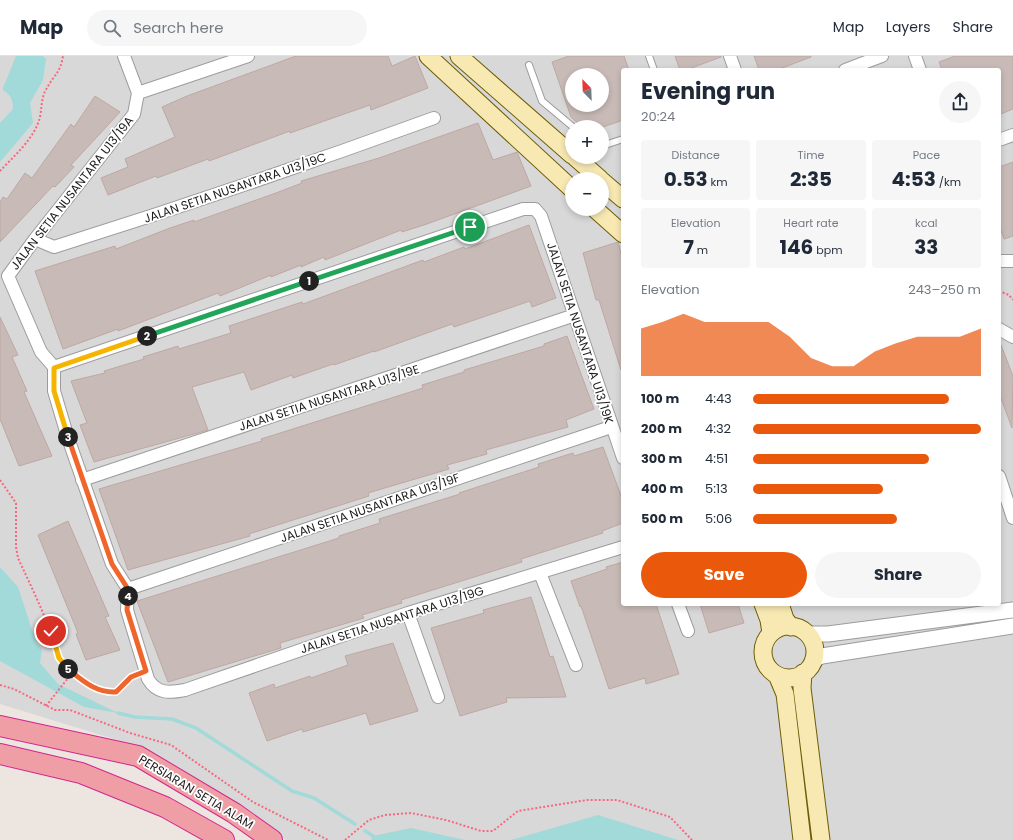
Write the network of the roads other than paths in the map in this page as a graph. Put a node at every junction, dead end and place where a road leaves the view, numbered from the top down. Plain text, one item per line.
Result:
1 (124, 56) edge
2 (248, 56) edge
3 (428, 56) edge
4 (458, 56) edge
5 (649, 56) edge
6 (730, 56) edge
7 (882, 56) edge
8 (915, 56) edge
9 (857, 64) edge
10 (529, 65) dead end
11 (653, 68) edge
12 (734, 68) edge
13 (919, 68) edge
14 (138, 93) junction
15 (434, 118) dead end
16 (565, 120) edge
17 (1013, 135) edge
18 (1001, 139) edge
19 (621, 140) edge
20 (609, 144) edge
21 (565, 149) edge
22 (583, 164) edge
23 (592, 172) edge
24 (565, 182) edge
25 (609, 187) edge
26 (621, 197) edge
27 (603, 216) edge
28 (621, 232) edge
29 (35, 239) junction
30 (1001, 261) edge
31 (1013, 261) edge
32 (575, 315) junction
33 (1001, 330) edge
34 (1013, 337) edge
35 (54, 368) junction
36 (611, 427) junction
37 (621, 453) edge
38 (82, 480) junction
39 (1001, 482) edge
40 (1013, 518) edge
41 (621, 548) edge
42 (540, 573) junction
43 (128, 589) junction
44 (679, 606) edge
45 (764, 606) edge
46 (781, 606) edge
47 (1013, 610) edge
48 (408, 613) junction
49 (1013, 626) edge
50 (791, 627) junction
51 (688, 631) dead end
52 (771, 634) junction
53 (807, 634) junction
54 (576, 665) dead end
55 (808, 667) junction
56 (777, 675) junction
57 (438, 697) dead end
58 (0, 726) edge
59 (0, 754) edge
60 (224, 840) edge
61 (272, 840) edge
62 (802, 840) edge
63 (821, 840) edge

1 - 14 street
2 - 14 street
3 - 24 main road
4 - 21 main road
5 - 11 lane
6 - 12 street
7 - 9 street
8 - 13 street
10 - 16 lane
14 - 29 street, JALAN SETIA NUSANTARA U13/19A
15 - 29 street, JALAN SETIA NUSANTARA U13/19C
17 - 18 street
19 - 20 lane
22 - 23 main road
25 - 26 main road
27 - 28 main road
29 - 35 street, JALAN SETIA NUSANTARA U13/19A
30 - 31 street
32 - 35 street, JALAN SETIA NUSANTARA U13/19K
32 - 36 street, JALAN SETIA NUSANTARA U13/19K
32 - 38 street, JALAN SETIA NUSANTARA U13/19E
33 - 34 street
35 - 38 street
36 - 37 street, JALAN SETIA NUSANTARA U13/19K
36 - 43 street, JALAN SETIA NUSANTARA U13/19F
38 - 43 street
39 - 40 street
41 - 42 street, JALAN SETIA NUSANTARA U13/19G
42 - 48 street, JALAN SETIA NUSANTARA U13/19G
42 - 54 street
43 - 48 street, JALAN SETIA NUSANTARA U13/19G
44 - 51 street
45 - 52 main road
46 - 50 main road
47 - 53 street
48 - 57 street
49 - 55 street
50 - 52 main road
50 - 53 main road
52 - 56 main road
53 - 55 main road
55 - 56 main road
55 - 63 main road
56 - 62 main road
58 - 61 highway, PERSIARAN SETIA ALAM
59 - 60 highway

